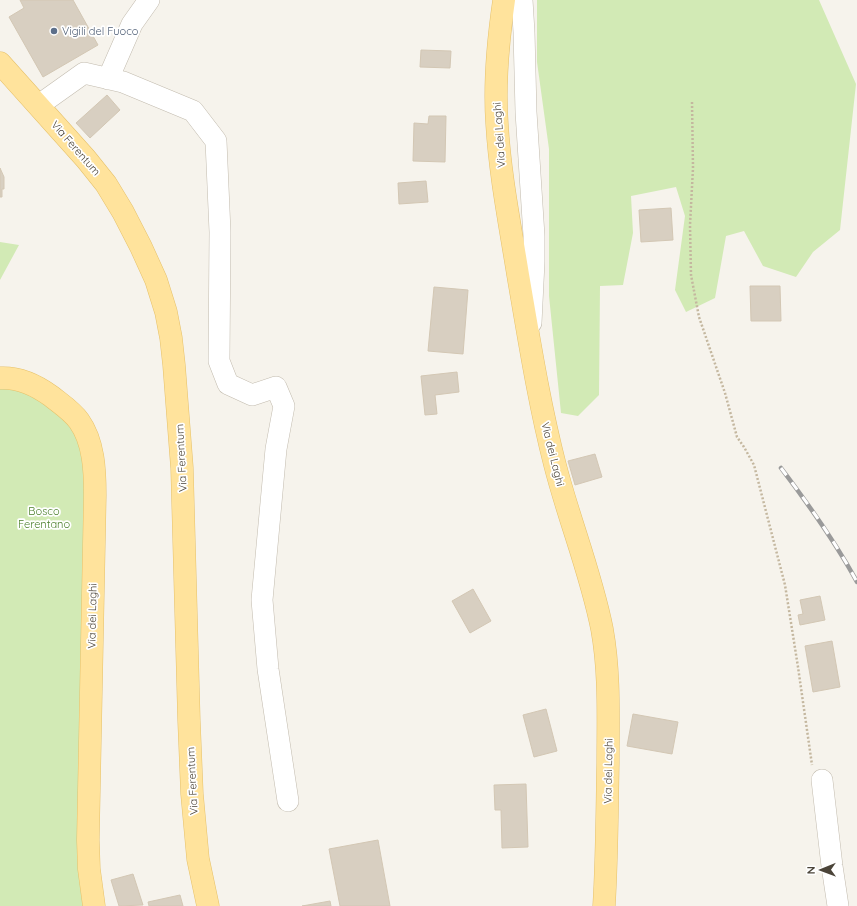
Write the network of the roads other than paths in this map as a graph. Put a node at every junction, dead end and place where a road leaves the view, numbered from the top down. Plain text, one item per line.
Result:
1 (149, 0) edge
2 (504, 0) edge
3 (522, 0) edge
4 (0, 63) edge
5 (108, 79) junction
6 (39, 105) junction
7 (529, 343) junction
8 (0, 378) edge
9 (822, 780) road end
10 (288, 800) dead end
11 (94, 906) edge
12 (208, 906) edge
13 (604, 906) edge
14 (838, 906) edge

1 - 5 street
2 - 7 main road, Via dei Laghi
3 - 7 street
4 - 6 main road, Via Ferentum
5 - 6 street
5 - 10 street
6 - 12 main road, Via Ferentum
7 - 13 main road, Via dei Laghi
8 - 11 main road, Via dei Laghi
9 - 14 street

